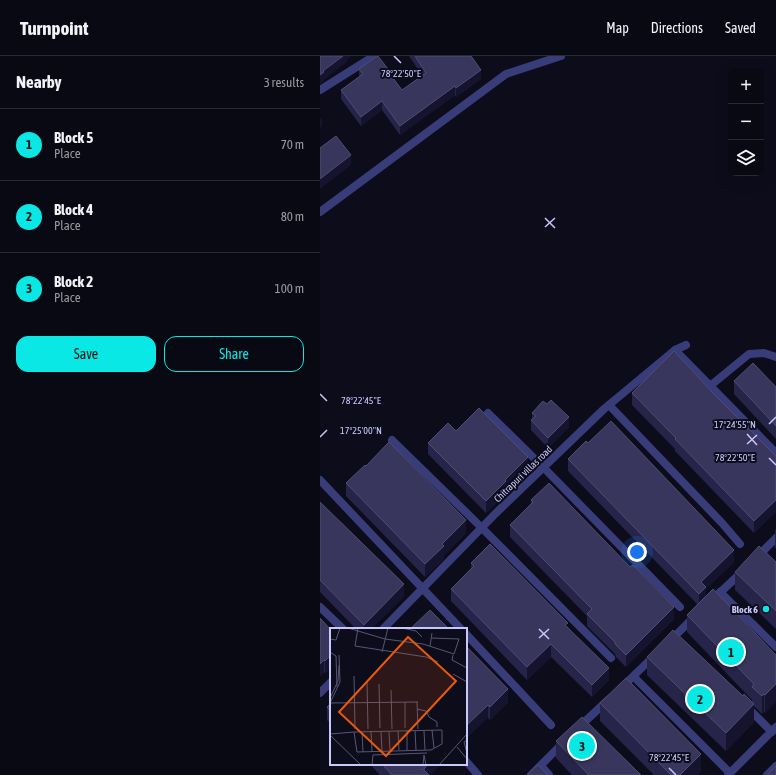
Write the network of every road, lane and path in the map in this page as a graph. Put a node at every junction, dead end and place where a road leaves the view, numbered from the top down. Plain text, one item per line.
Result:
1 (374, 56) edge
2 (561, 56) edge
3 (320, 90) edge
4 (320, 212) edge
5 (686, 345) dead end
6 (675, 350) junction
7 (776, 357) edge
8 (710, 386) junction
9 (610, 405) junction
10 (488, 413) dead end
11 (392, 440) dead end
12 (776, 453) edge
13 (544, 468) junction
14 (320, 480) edge
15 (482, 528) junction
16 (776, 538) edge
17 (740, 544) dead end
18 (423, 588) junction
19 (720, 592) junction
20 (320, 607) edge
21 (680, 607) dead end
22 (342, 628) edge
23 (385, 628) edge
24 (460, 628) edge
25 (467, 635) edge
26 (776, 647) edge
27 (611, 658) dead end
28 (634, 677) junction
29 (330, 683) edge
30 (320, 693) edge
31 (739, 700) edge
32 (551, 725) dead end
33 (774, 729) edge
34 (467, 763) edge
35 (541, 766) junction
36 (776, 766) edge
37 (729, 774) edge
38 (478, 775) edge
39 (531, 775) edge
40 (549, 775) edge
41 (767, 775) edge

1 - 3 street
2 - 4 street
5 - 6 street, Chitrapuri villas road
6 - 8 street
6 - 9 street, Chitrapuri villas road
7 - 8 street
8 - 12 street
9 - 13 street, Chitrapuri villas road
9 - 17 street
10 - 13 street
11 - 15 street
13 - 15 street, Chitrapuri villas road
13 - 21 street
14 - 18 street
15 - 18 street, Chitrapuri villas road
15 - 27 street
16 - 19 street
18 - 23 street, Chitrapuri villas road
18 - 24 street
19 - 26 street
19 - 28 street
20 - 22 street
25 - 32 street
28 - 35 street
28 - 37 street
29 - 30 street
31 - 33 street
33 - 37 street
34 - 38 street
35 - 39 street
35 - 40 street
36 - 41 street

